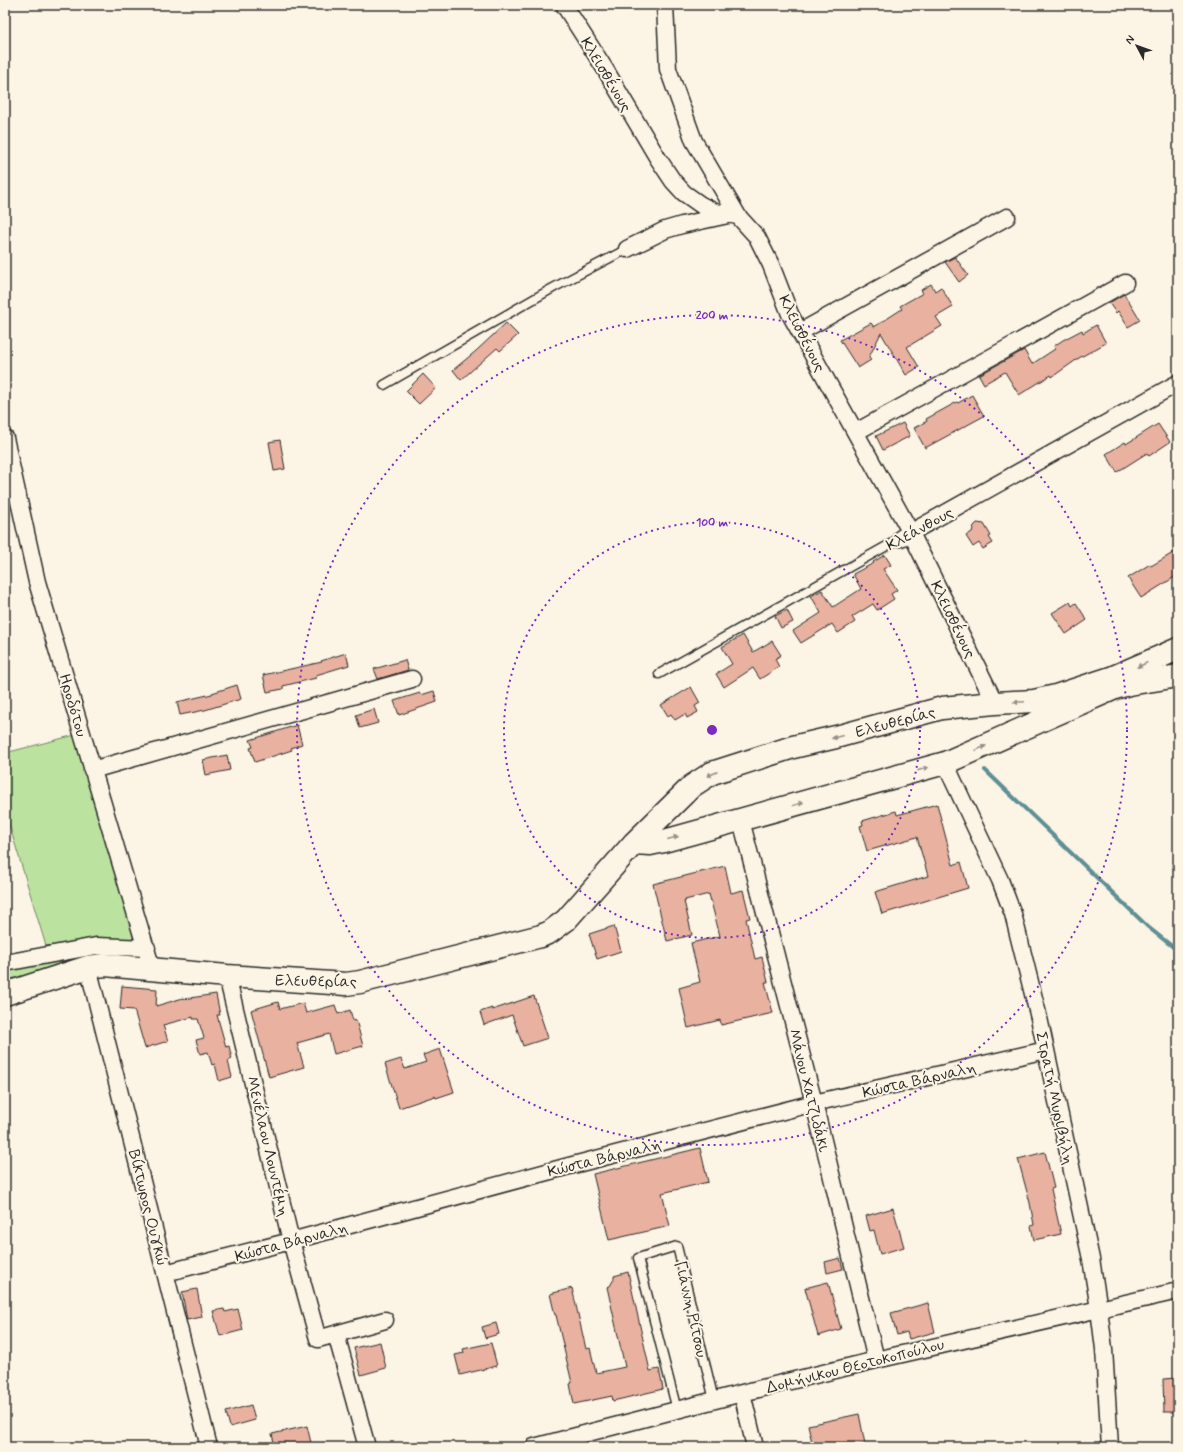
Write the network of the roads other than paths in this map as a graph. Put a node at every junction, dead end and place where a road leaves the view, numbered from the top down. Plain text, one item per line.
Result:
1 (564, 5) edge
2 (665, 5) edge
3 (734, 215) junction
4 (1007, 217) dead end
5 (627, 249) joint
6 (1125, 283) dead end
7 (800, 332) junction
8 (1178, 383) edge
9 (384, 385) dead end
10 (856, 432) junction
11 (5, 438) edge
12 (906, 535) junction
13 (1178, 649) edge
14 (659, 674) dead end
15 (1178, 676) edge
16 (412, 679) dead end
17 (995, 703) junction
18 (945, 763) junction
19 (92, 770) junction
20 (741, 820) junction
21 (634, 843) junction
22 (147, 948) junction
23 (5, 963) edge
24 (88, 967) junction
25 (152, 969) junction
26 (227, 976) junction
27 (5, 994) edge
28 (1046, 1050) junction
29 (814, 1103) junction
30 (291, 1241) junction
31 (165, 1273) junction
32 (1178, 1291) edge
33 (1099, 1309) junction
34 (385, 1320) dead end
35 (336, 1334) junction
36 (876, 1360) junction
37 (742, 1393) junction
38 (714, 1400) junction
39 (677, 1410) junction
40 (552, 1445) edge
41 (209, 1447) edge
42 (367, 1447) edge
43 (534, 1447) edge
44 (755, 1447) edge
45 (1110, 1447) edge

1 - 3 street, Κλεισθένους
2 - 3 street
3 - 5 street
3 - 7 street, Κλεισθένους
4 - 7 street
5 - 9 lane
6 - 10 street
7 - 10 street, Κλεισθένους
8 - 12 street, Κλεάνθους
10 - 12 street, Κλεισθένους
11 - 19 street, Ηροδότου
12 - 14 lane, Κλεάνθους
12 - 17 street, Κλεισθένους
13 -> 17 street, Ελευθερίας
18 -> 15 street
16 - 19 street
17 -> 21 street, Ελευθερίας
20 -> 18 street
18 - 28 street, Στρατή Μυριβήλη
19 - 22 street, Ηροδότου
21 -> 20 street
20 - 29 street, Μάνου Χατζιδάκι
21 - 26 street, Ελευθερίας
22 - 23 street
22 - 25 street, Ηροδότου
24 - 25 street, Ελευθερίας
24 - 27 street, Ελευθερίας
24 - 31 street, Βίκτωρος Ουγκώ
25 - 26 street, Ελευθερίας
26 - 30 street, Μενέλαου Λουντέμη
28 - 29 street, Κώστα Βάρναλη
28 - 33 street, Στρατή Μυριβήλη
29 - 30 street, Κώστα Βάρναλη
29 - 36 street, Μάνου Χατζιδάκι
30 - 31 street, Κώστα Βάρναλη
30 - 35 street, Μενέλαου Λουντέμη
31 - 41 street, Βίκτωρος Ουγκώ
32 - 33 street, Δομήνικου Θεοτοκοπούλου
33 - 36 street, Δομήνικου Θεοτοκοπούλου
33 - 45 street, Στρατή Μυριβήλη
34 - 35 street
35 - 42 street
36 - 37 street, Δομήνικου Θεοτοκοπούλου
37 - 38 street, Δομήνικου Θεοτοκοπούλου
37 - 44 street
38 - 39 street, Δομήνικου Θεοτοκοπούλου
38 - 39 lane, Γιάννη Ρίτσου
39 - 40 street, Δομήνικου Θεοτοκοπούλου
40 - 43 street, Δομήνικου Θεοτοκοπούλου

